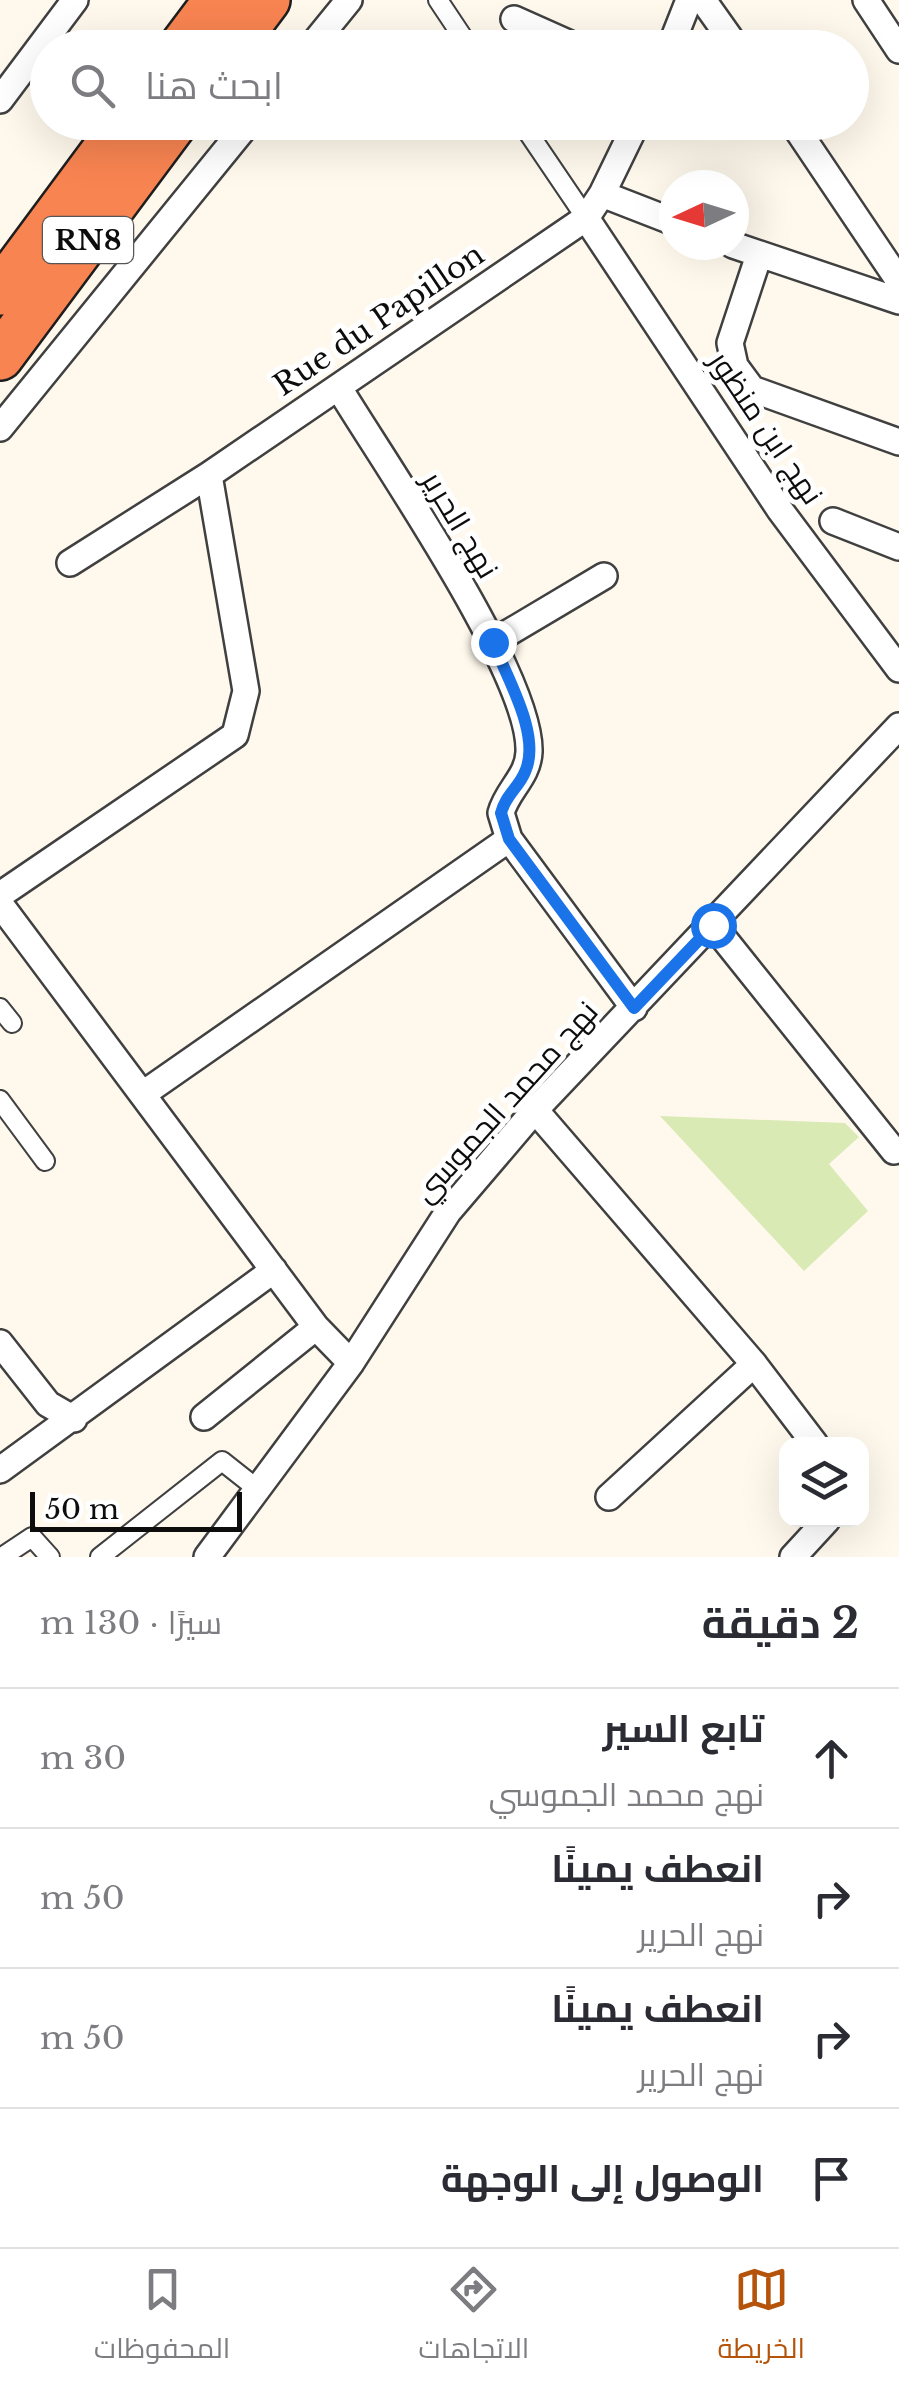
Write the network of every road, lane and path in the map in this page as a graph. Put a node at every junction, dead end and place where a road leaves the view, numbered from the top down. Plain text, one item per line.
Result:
1 (74, 0) edge
2 (181, 0) edge
3 (194, 0) edge
4 (216, 0) edge
5 (267, 0) edge
6 (349, 0) edge
7 (438, 0) edge
8 (689, 0) edge
9 (703, 0) edge
10 (866, 0) edge
11 (514, 19) dead end
12 (52, 30) edge
13 (165, 30) edge
14 (170, 30) edge
15 (194, 30) edge
16 (245, 30) edge
17 (325, 30) edge
18 (458, 30) edge
19 (539, 30) edge
20 (677, 30) edge
21 (724, 30) edge
22 (899, 50) edge
23 (30, 59) edge
24 (0, 100) edge
25 (92, 140) edge
26 (113, 140) edge
27 (162, 140) edge
28 (234, 140) edge
29 (533, 140) edge
30 (628, 140) edge
31 (804, 140) edge
32 (602, 194) junction
33 (659, 216) edge
34 (586, 218) junction
35 (749, 251) edge
36 (759, 255) junction
37 (899, 280) edge
38 (0, 282) edge
39 (0, 292) edge
40 (899, 301) edge
41 (0, 356) edge
42 (338, 388) junction
43 (0, 428) edge
44 (899, 442) edge
45 (209, 476) junction
46 (833, 521) dead end
47 (899, 547) edge
48 (70, 563) dead end
49 (604, 576) dead end
50 (493, 642) junction
51 (899, 670) edge
52 (899, 726) edge
53 (509, 839) junction
54 (0, 895) edge
55 (0, 904) edge
56 (713, 925) junction
57 (0, 1008) edge
58 (634, 1008) junction
59 (12, 1024) dead end
60 (143, 1094) junction
61 (0, 1100) edge
62 (535, 1110) junction
63 (894, 1151) dead end
64 (45, 1160) dead end
65 (274, 1270) junction
66 (316, 1327) junction
67 (0, 1343) edge
68 (351, 1363) junction
69 (754, 1364) junction
70 (204, 1416) dead end
71 (74, 1419) junction
72 (809, 1437) edge
73 (0, 1470) edge
74 (260, 1490) junction
75 (609, 1498) dead end
76 (823, 1527) edge
77 (809, 1552) edge
78 (2, 1557) edge
79 (50, 1557) edge
80 (100, 1557) edge
81 (207, 1557) edge

1 - 12 street
2 - 13 highway
3 - 14 highway
4 - 15 highway
5 - 16 highway
6 - 17 street
7 - 18 street
8 - 20 street
9 - 21 street
10 - 22 street
11 - 19 street
23 - 24 street
25 - 38 highway, RN8
26 - 39 highway, RN8
27 - 41 highway, RN8
28 - 43 street
29 - 34 street
30 - 32 street
31 - 37 street
32 - 33 street
32 - 34 street
34 - 42 street, Rue du Papillon
34 - 51 street, نهج ابن منظور
35 - 36 street
36 - 40 street
36 - 44 street
42 - 45 street, Rue du Papillon
42 - 50 street, نهج الحرير
45 - 48 street, Rue du Papillon
45 - 54 street
46 - 47 street
49 - 50 street
50 - 53 street, نهج الحرير
52 - 56 street, نهج محمد الجموسي
53 - 58 street
53 - 60 street
55 - 60 street
56 - 58 street, نهج محمد الجموسي
56 - 63 street
57 - 59 street
58 - 62 street, نهج محمد الجموسي
60 - 65 street
61 - 64 street
62 - 68 street, نهج محمد الجموسي
62 - 69 street
65 - 66 street
65 - 71 street
66 - 68 street
66 - 70 street
67 - 71 street
68 - 74 street, نهج محمد الجموسي
69 - 72 street
69 - 75 street
71 - 73 street
74 - 80 street
74 - 81 street, نهج محمد الجموسي
76 - 77 street
78 - 79 street

